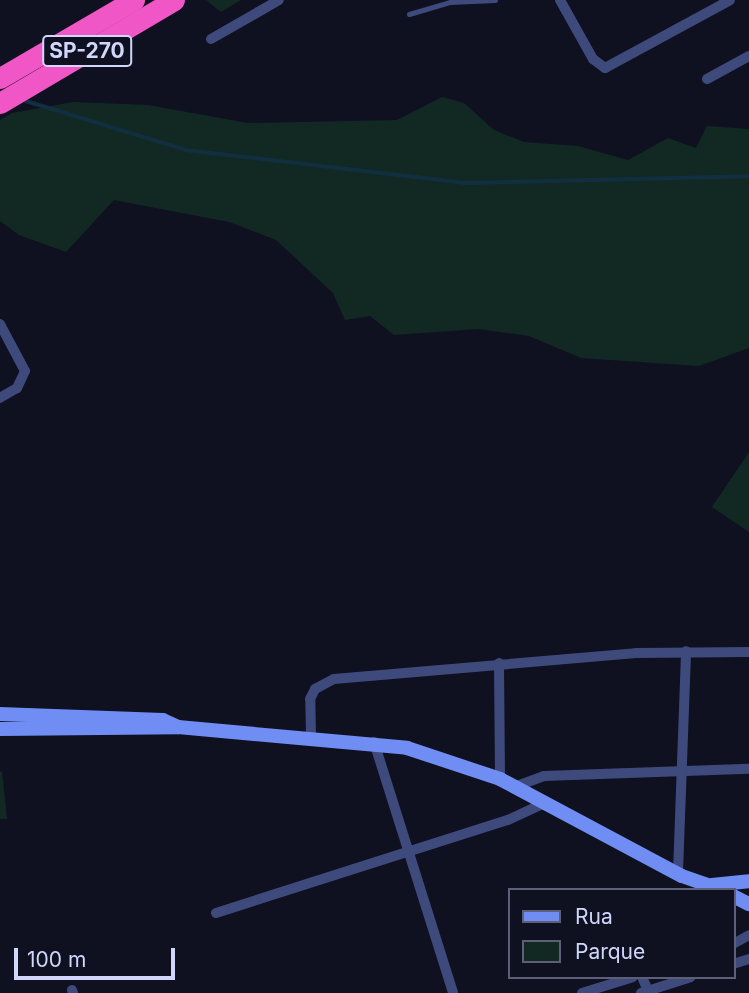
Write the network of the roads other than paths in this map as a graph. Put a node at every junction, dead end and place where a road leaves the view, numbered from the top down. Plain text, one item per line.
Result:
1 (134, 0) edge
2 (174, 0) edge
3 (279, 0) edge
4 (495, 0) edge
5 (560, 0) edge
6 (730, 0) edge
7 (409, 14) dead end
8 (211, 38) dead end
9 (749, 56) edge
10 (0, 78) edge
11 (707, 79) dead end
12 (0, 103) edge
13 (0, 324) edge
14 (0, 398) edge
15 (685, 651) junction
16 (749, 652) edge
17 (499, 663) junction
18 (0, 714) edge
19 (178, 727) junction
20 (0, 729) edge
21 (311, 738) junction
22 (374, 742) junction
23 (682, 769) junction
24 (749, 769) edge
25 (500, 779) junction
26 (514, 787) junction
27 (544, 803) junction
28 (407, 852) junction
29 (678, 872) junction
30 (749, 881) edge
31 (717, 887) edge
32 (216, 913) dead end
33 (627, 979) edge
34 (685, 979) edge
35 (646, 992) edge
36 (453, 993) edge
37 (582, 993) edge

1 - 10 highway, SP-270
2 - 12 highway, SP-270
3 - 8 street
4 - 7 lane
5 - 6 street
9 - 11 street
13 - 14 street
15 - 16 street
15 - 17 street
15 - 23 street
17 - 21 street
17 - 25 street
18 - 19 main road
19 - 20 main road
19 - 21 main road
21 - 22 main road
22 - 25 main road
22 - 28 street
23 - 24 street
23 - 26 street
23 - 29 street
25 - 26 main road
26 - 27 main road
27 - 28 street
27 - 29 main road
28 - 32 street
28 - 36 street
29 - 31 main road
30 - 31 main road
33 - 37 street
34 - 35 street

